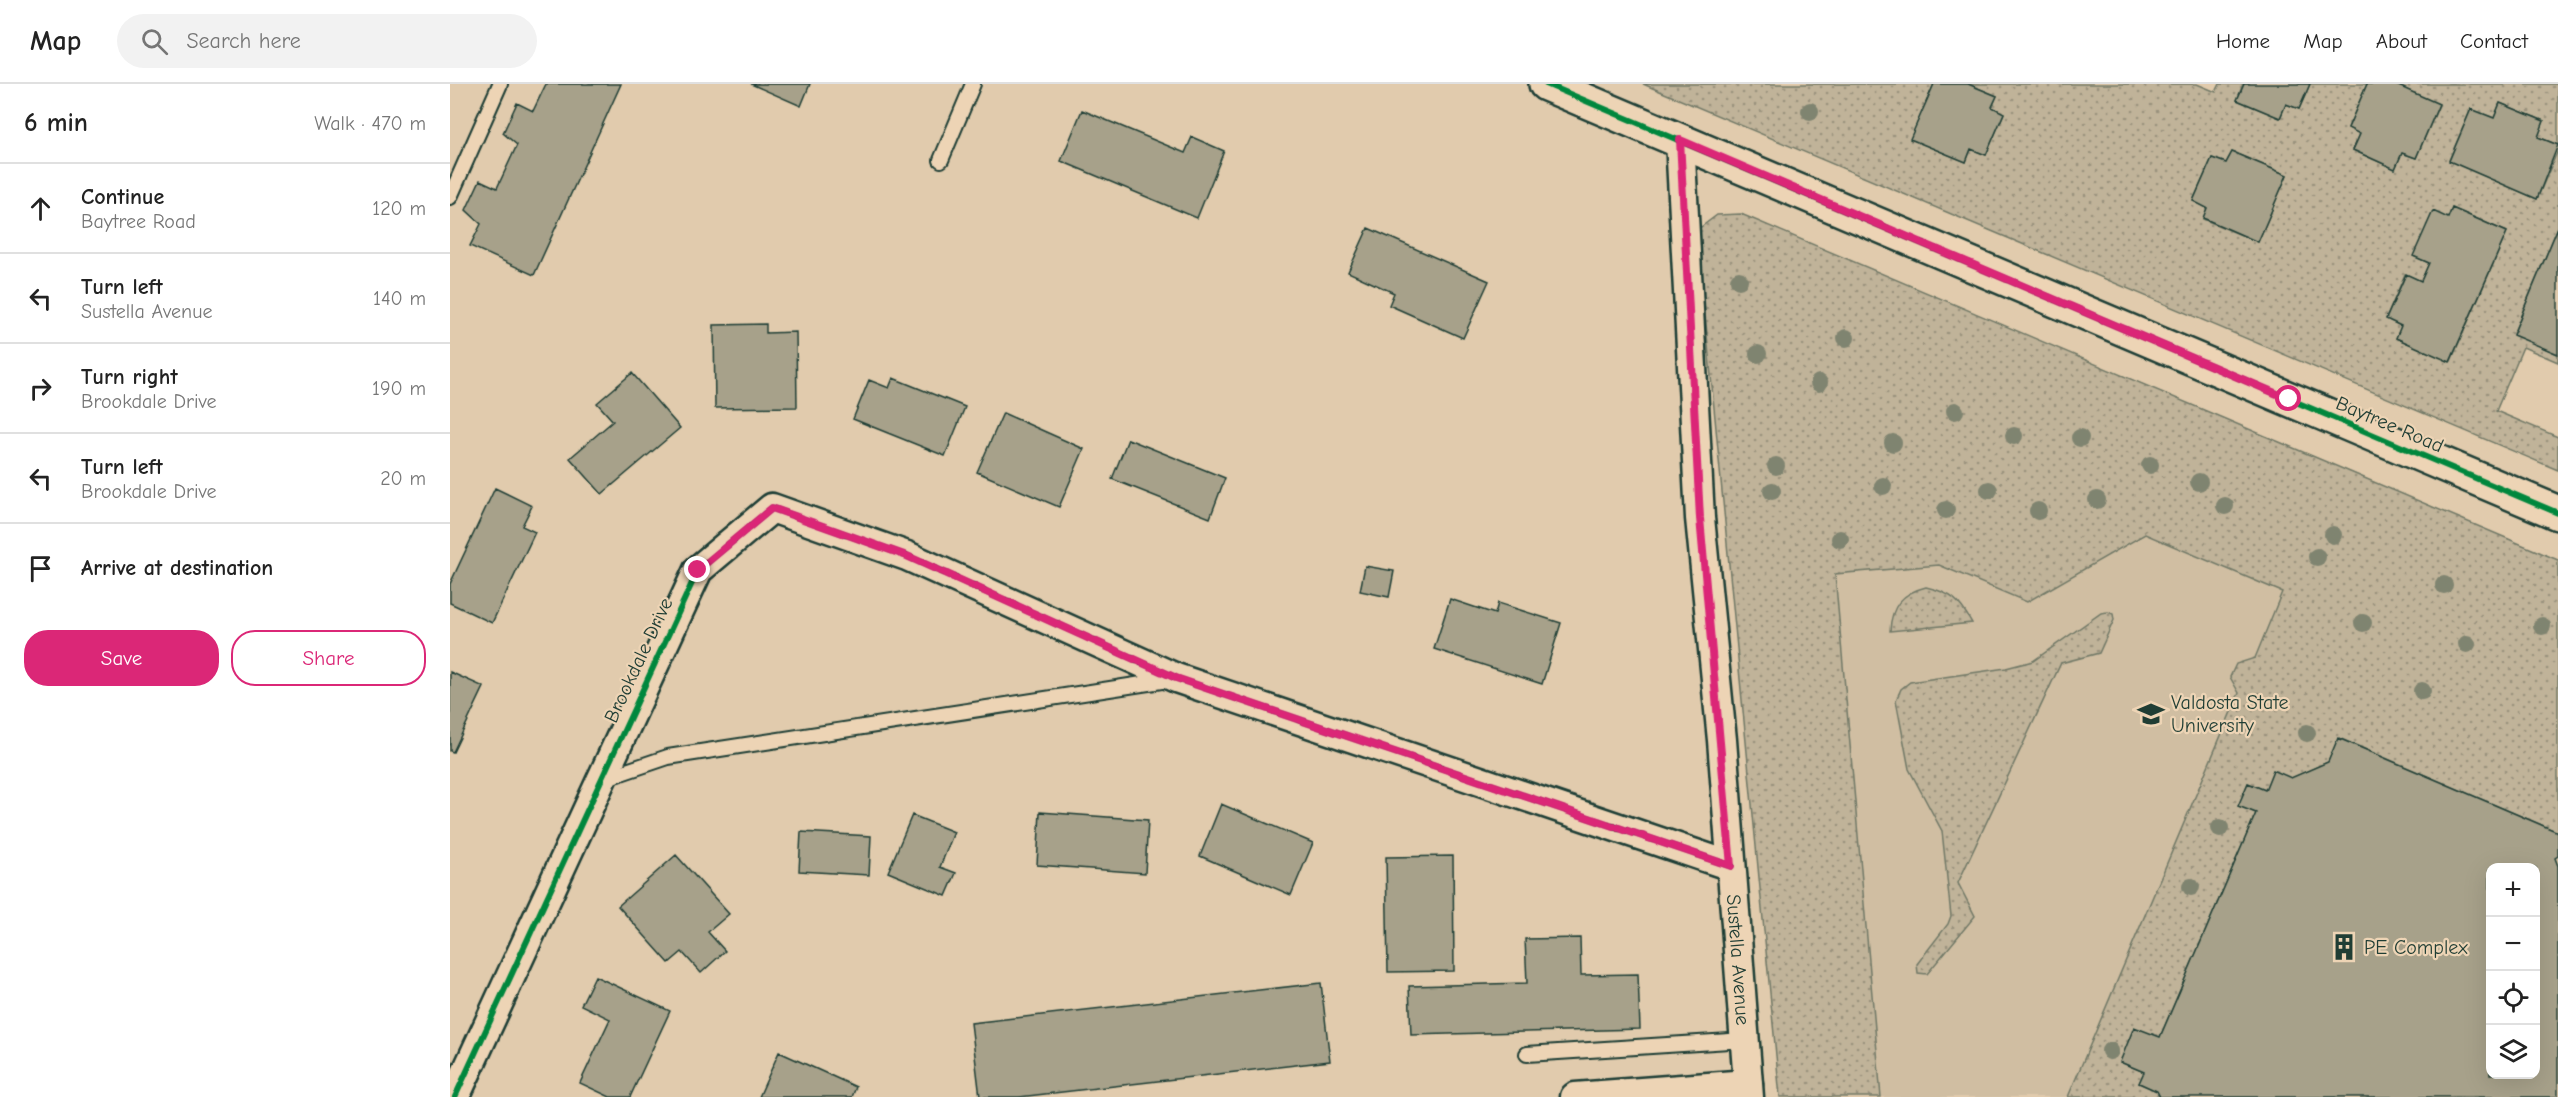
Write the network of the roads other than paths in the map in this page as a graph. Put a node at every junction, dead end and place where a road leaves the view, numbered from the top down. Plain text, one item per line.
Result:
1 (500, 84) edge
2 (973, 84) edge
3 (1546, 84) edge
4 (1680, 140) junction
5 (941, 160) dead end
6 (450, 197) edge
7 (2558, 513) edge
8 (1176, 678) junction
9 (601, 779) junction
10 (1731, 866) junction
11 (1744, 1040) junction
12 (1527, 1054) dead end
13 (1749, 1091) edge
14 (455, 1097) edge
15 (1575, 1097) edge

1 - 6 lane
2 - 5 lane
3 - 4 main road, Baytree Road
4 - 7 main road, Baytree Road
4 - 10 street, Sustella Avenue
8 - 9 lane
8 - 9 street, Brookdale Drive
8 - 10 street, Brookdale Drive
9 - 14 street, Brookdale Drive
10 - 11 street, Sustella Avenue
11 - 12 lane
11 - 13 street, Sustella Avenue
13 - 15 street

